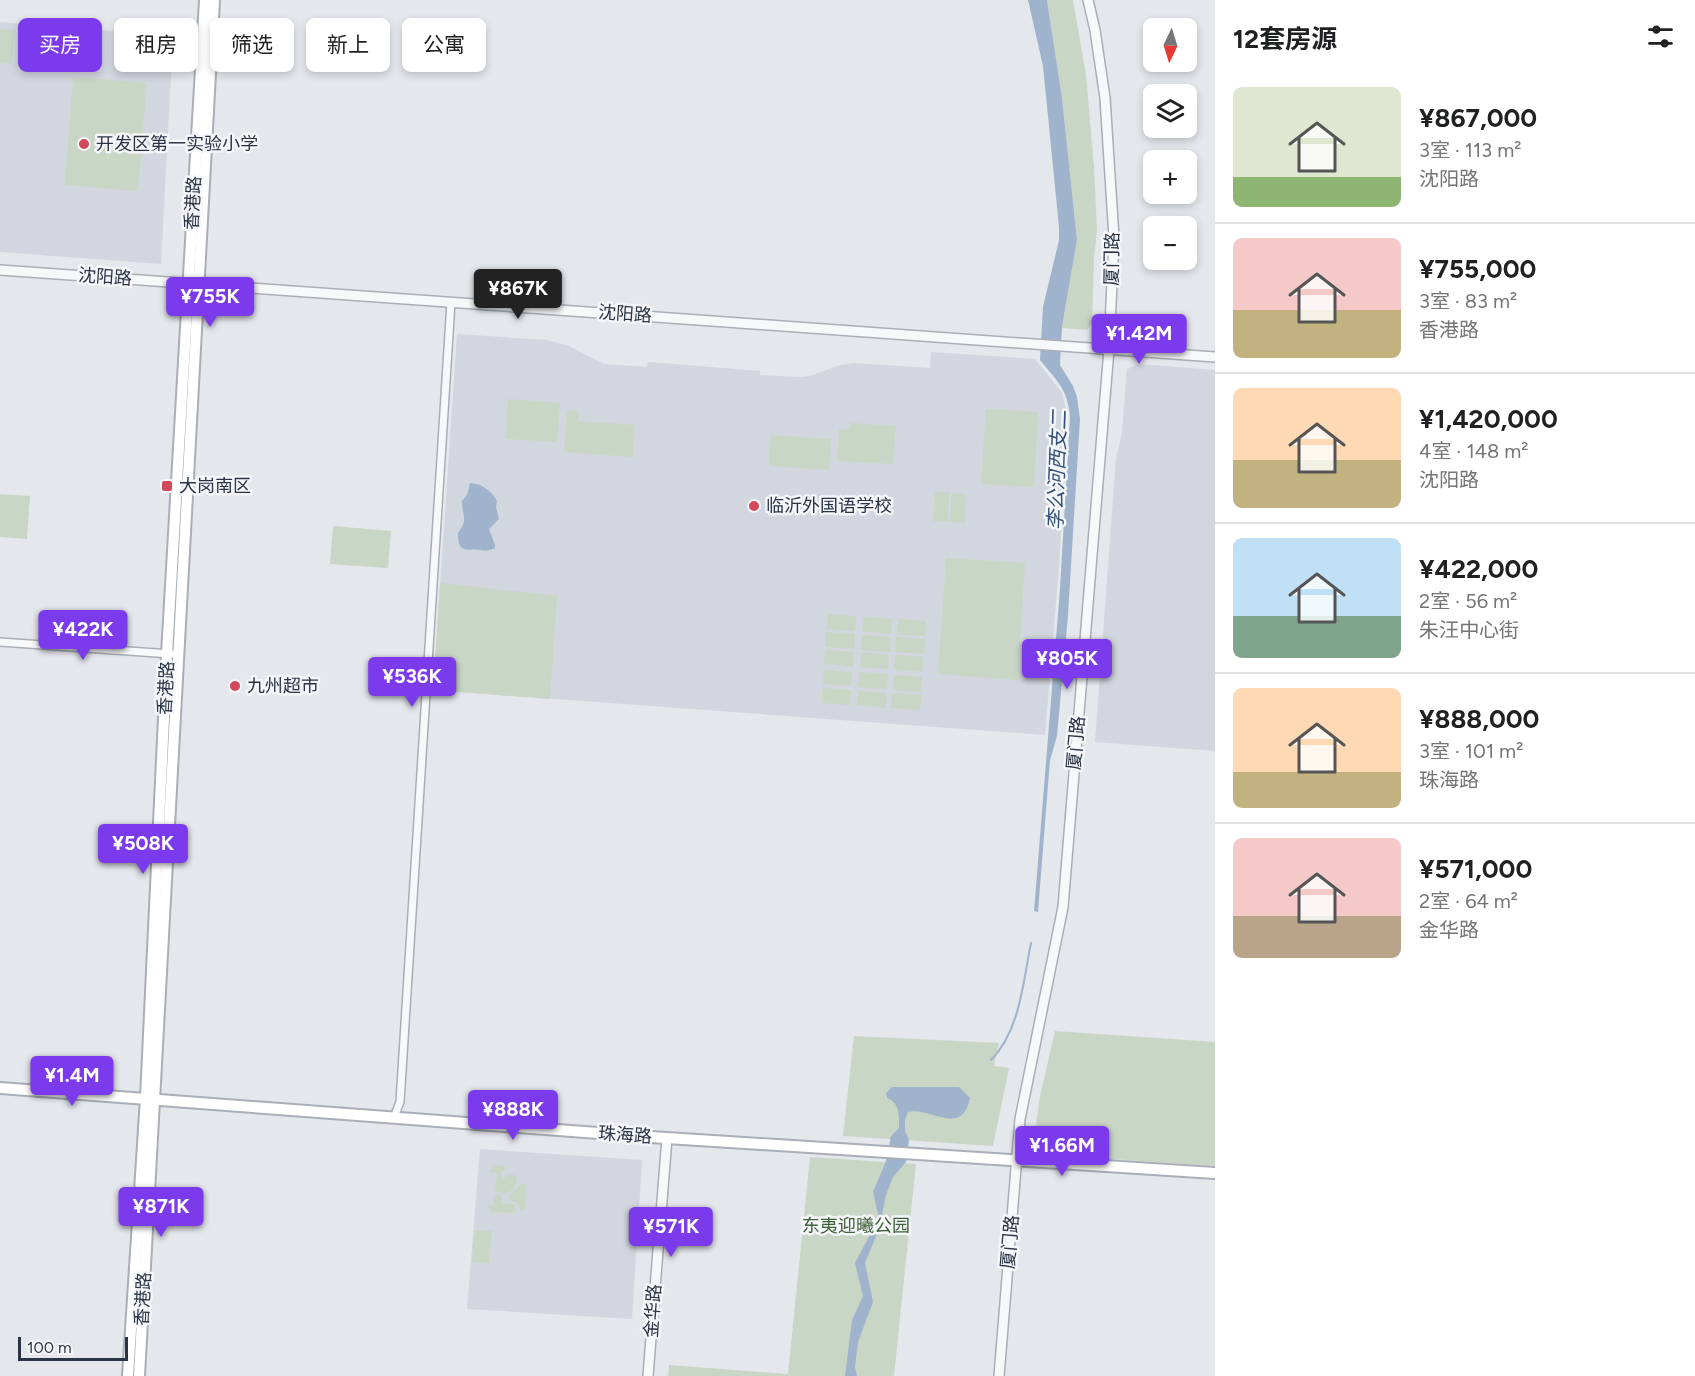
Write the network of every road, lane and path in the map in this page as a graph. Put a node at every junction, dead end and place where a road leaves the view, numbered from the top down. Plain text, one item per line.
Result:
1 (205, 0) edge
2 (214, 0) edge
3 (1088, 0) edge
4 (0, 270) edge
5 (193, 284) junction
6 (451, 302) junction
7 (1109, 349) junction
8 (1215, 357) edge
9 (0, 642) edge
10 (173, 654) junction
11 (0, 1088) edge
12 (151, 1098) junction
13 (394, 1117) junction
14 (667, 1138) junction
15 (1016, 1160) junction
16 (1215, 1173) edge
17 (128, 1376) edge
18 (139, 1376) edge
19 (648, 1376) edge
20 (999, 1376) edge

1 - 5 main road, 香港路
2 - 5 main road, 香港路
3 - 7 street, 厦门路
4 - 5 street, 沈阳路
5 - 6 street, 沈阳路
5 - 10 main road, 香港路
6 - 7 street, 沈阳路
6 - 13 street
7 - 8 street, 沈阳路
7 - 15 street, 厦门路
9 - 10 street
10 - 12 main road, 香港路
11 - 12 main road, 珠海路
12 - 13 main road, 珠海路
12 - 17 main road, 香港路
12 - 18 main road, 香港路
13 - 14 main road, 珠海路
14 - 15 main road, 珠海路
14 - 19 street, 金华路
15 - 16 main road, 珠海路
15 - 20 street, 厦门路

